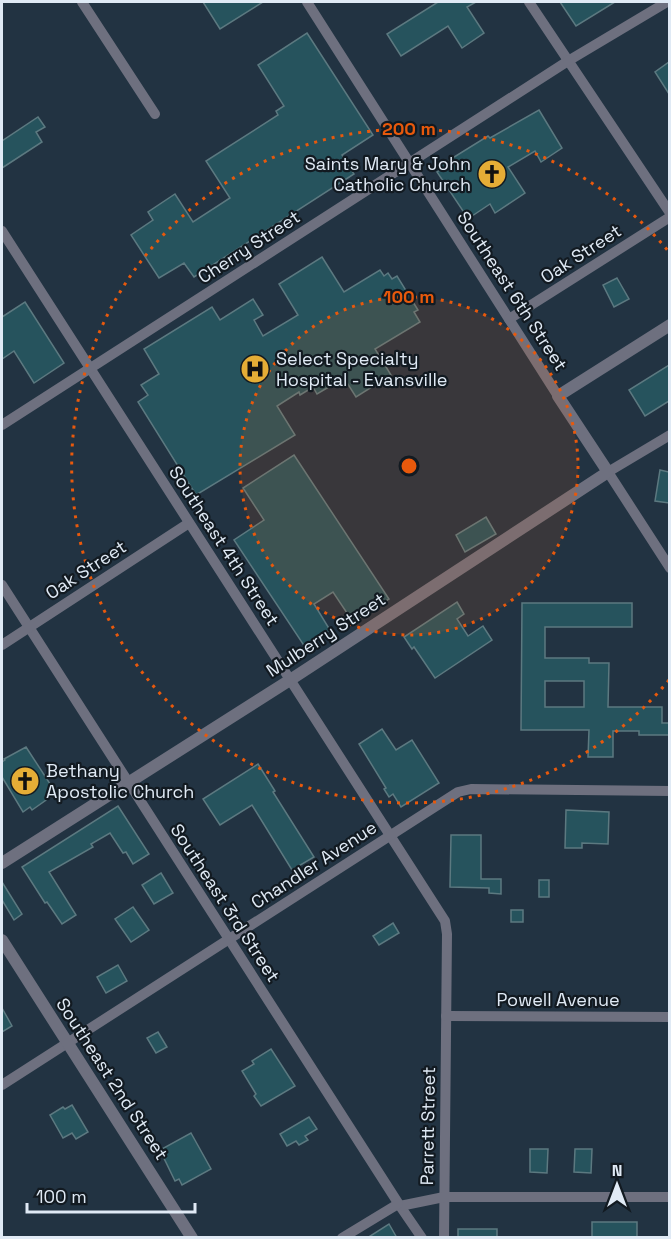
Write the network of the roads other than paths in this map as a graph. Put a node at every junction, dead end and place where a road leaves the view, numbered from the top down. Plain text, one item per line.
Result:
1 (82, 2) edge
2 (307, 2) edge
3 (529, 2) edge
4 (667, 2) edge
5 (568, 61) junction
6 (155, 114) dead end
7 (409, 164) junction
8 (669, 215) edge
9 (2, 231) edge
10 (509, 319) junction
11 (669, 325) edge
12 (90, 369) junction
13 (558, 396) junction
14 (2, 426) edge
15 (669, 435) edge
16 (608, 472) junction
17 (189, 523) junction
18 (669, 568) edge
19 (2, 585) edge
20 (29, 627) junction
21 (2, 645) edge
22 (290, 680) junction
23 (129, 783) junction
24 (669, 791) edge
25 (390, 836) junction
26 (2, 863) edge
27 (229, 939) junction
28 (2, 940) edge
29 (446, 1016) junction
30 (669, 1017) edge
31 (67, 1043) junction
32 (2, 1085) edge
33 (444, 1197) junction
34 (669, 1197) edge
35 (399, 1205) junction
36 (192, 1238) edge
37 (342, 1238) edge
38 (422, 1238) edge
39 (444, 1238) edge

1 - 6 street
2 - 7 street, Southeast 6th Street
3 - 5 street
4 - 5 street, Cherry Street
5 - 7 street, Cherry Street
5 - 8 street
7 - 10 street, Southeast 6th Street
7 - 12 street, Cherry Street
8 - 10 street, Oak Street
9 - 12 street, Southeast 4th Street
10 - 13 street, Southeast 6th Street
11 - 13 street
12 - 14 street, Cherry Street
12 - 17 street, Southeast 4th Street
13 - 16 street, Southeast 6th Street
15 - 16 street, Mulberry Street
16 - 18 street, Southeast 6th Street
16 - 22 street, Mulberry Street
17 - 20 street, Oak Street
17 - 22 street, Southeast 4th Street
19 - 20 street, Southeast 3rd Street
20 - 21 street, Oak Street
20 - 23 street, Southeast 3rd Street
22 - 23 street, Mulberry Street
22 - 25 street, Southeast 4th Street
23 - 26 street, Mulberry Street
23 - 27 street, Southeast 3rd Street
24 - 25 street, Chandler Avenue
25 - 27 street, Chandler Avenue
25 - 29 street, Southeast 4th Street
27 - 31 street, Chandler Avenue
27 - 35 street, Southeast 3rd Street
28 - 31 street, Southeast 2nd Street
29 - 30 street, Powell Avenue
29 - 33 street, Parrett Street
31 - 32 street, Chandler Avenue
31 - 36 street, Southeast 2nd Street
33 - 34 street
33 - 35 street
33 - 39 street, Parrett Street
35 - 37 street
35 - 38 street, Southeast 3rd Street

